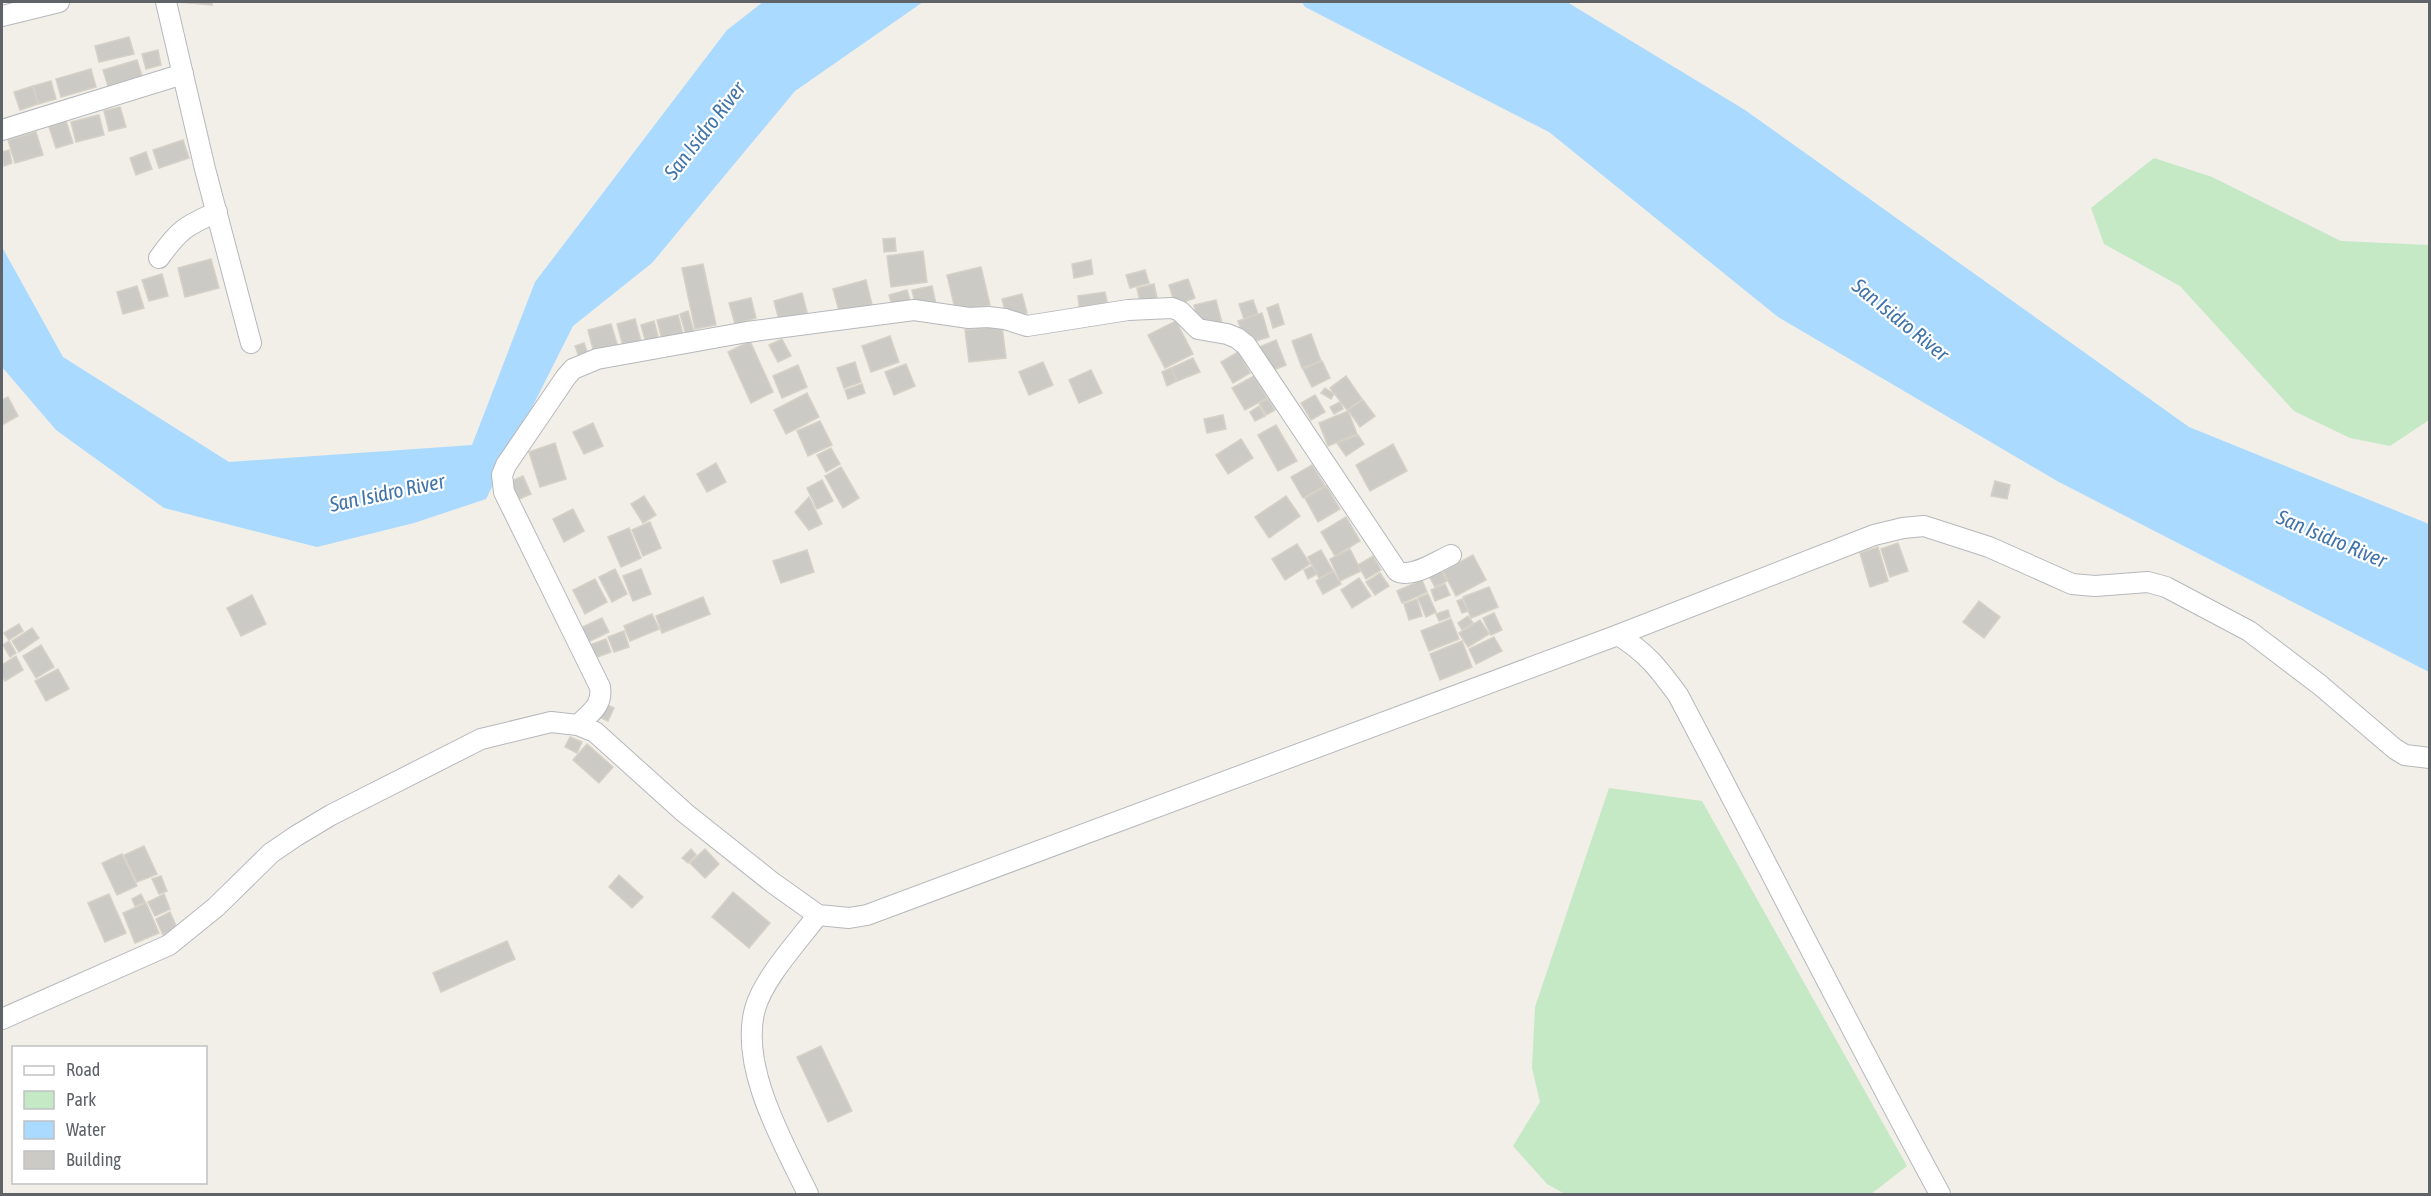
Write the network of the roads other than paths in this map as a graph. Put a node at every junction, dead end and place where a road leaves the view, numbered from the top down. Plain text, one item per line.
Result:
1 (59, 2) edge
2 (166, 2) edge
3 (2, 16) edge
4 (183, 74) junction
5 (2, 130) edge
6 (216, 212) junction
7 (159, 258) dead end
8 (251, 343) dead end
9 (1451, 555) dead end
10 (1618, 635) junction
11 (578, 725) junction
12 (2430, 759) edge
13 (819, 915) junction
14 (2, 1019) edge
15 (808, 1194) edge
16 (1940, 1194) edge

1 - 3 street
2 - 4 street
4 - 5 street
4 - 6 street
6 - 7 street
6 - 8 street
9 - 11 street
10 - 12 street
10 - 13 street
10 - 16 street
11 - 13 street
11 - 14 street
13 - 15 street

